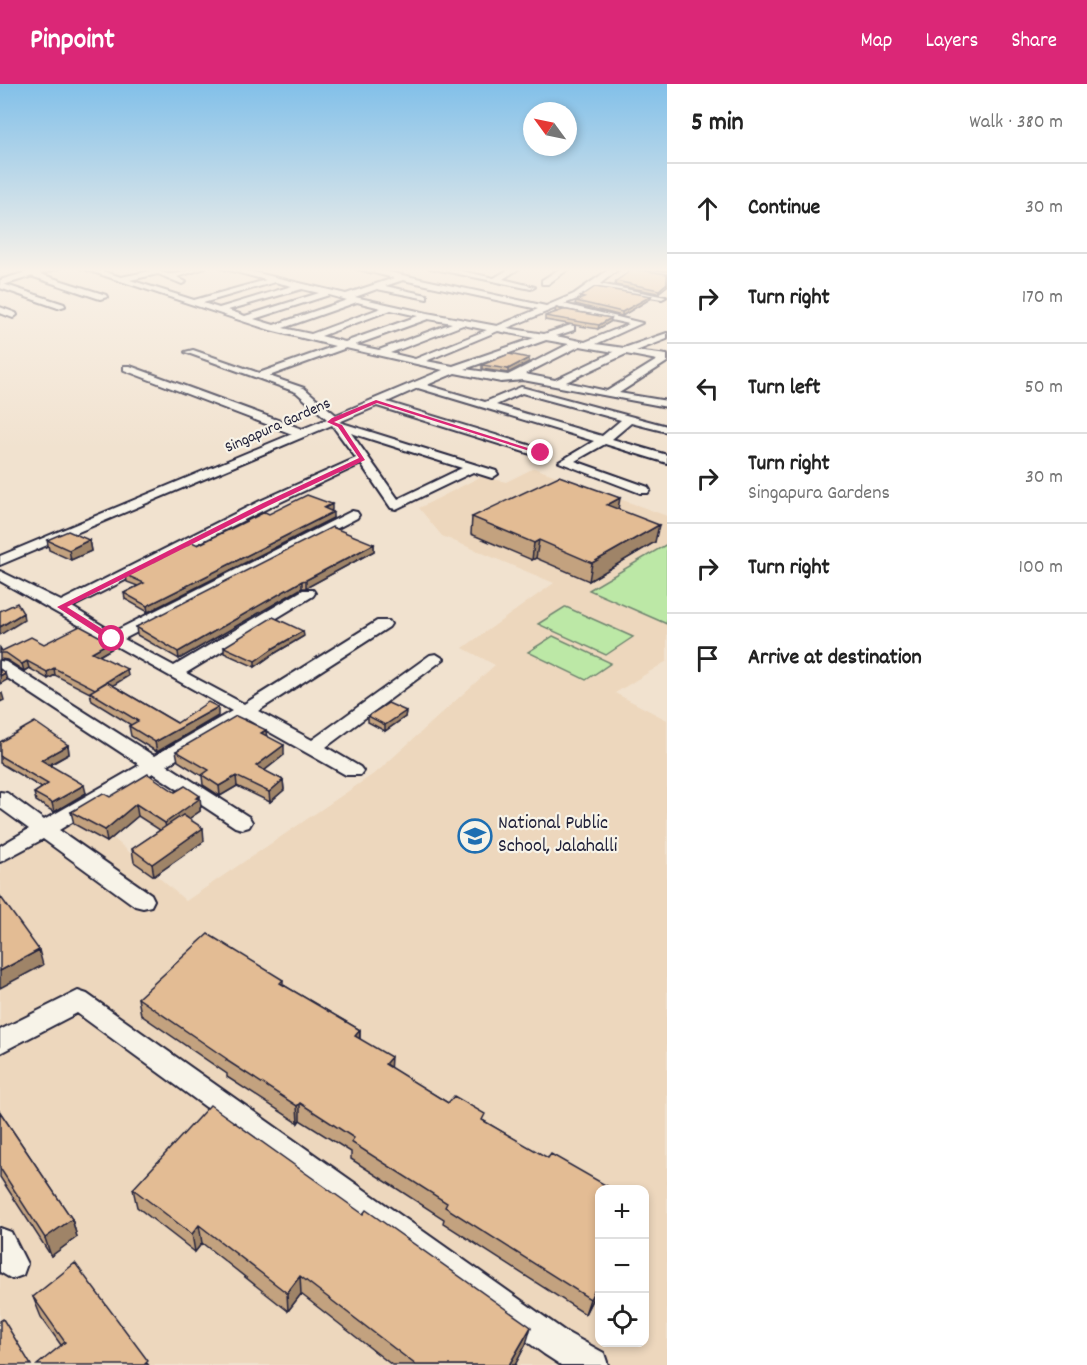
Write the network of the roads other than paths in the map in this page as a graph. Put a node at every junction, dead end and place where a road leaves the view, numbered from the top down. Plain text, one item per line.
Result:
1 (273, 328) edge
2 (336, 328) edge
3 (395, 328) edge
4 (449, 328) edge
5 (492, 328) edge
6 (501, 328) edge
7 (571, 328) edge
8 (625, 328) edge
9 (498, 329) junction
10 (667, 336) edge
11 (311, 337) junction
12 (543, 338) junction
13 (348, 345) junction
14 (580, 345) junction
15 (190, 352) dead end
16 (623, 352) junction
17 (381, 353) junction
18 (666, 359) edge
19 (416, 362) junction
20 (127, 368) dead end
21 (455, 369) junction
22 (259, 376) junction
23 (508, 380) junction
24 (555, 384) junction
25 (417, 385) junction
26 (609, 393) junction
27 (664, 401) edge
28 (376, 402) junction
29 (485, 406) junction
30 (629, 419) junction
31 (335, 422) junction
32 (667, 429) edge
33 (304, 434) junction
34 (603, 441) junction
35 (541, 453) dead end
36 (363, 459) junction
37 (667, 459) edge
38 (472, 468) junction
39 (492, 474) dead end
40 (644, 490) dead end
41 (352, 515) dead end
42 (0, 561) edge
43 (0, 575) edge
44 (308, 593) dead end
45 (61, 607) junction
46 (382, 624) dead end
47 (112, 639) junction
48 (436, 659) dead end
49 (0, 666) edge
50 (174, 673) junction
51 (245, 711) junction
52 (313, 748) junction
53 (153, 764) junction
54 (354, 771) dead end
55 (0, 798) edge
56 (242, 822) dead end
57 (41, 830) junction
58 (0, 855) edge
59 (143, 900) dead end
60 (0, 1042) edge
61 (592, 1365) edge

1 - 11 street
2 - 11 street
3 - 13 street
4 - 17 street
5 - 9 street
6 - 9 street
7 - 12 street, Singapura Gardens
8 - 14 street
9 - 12 street
9 - 19 street
10 - 16 street
11 - 13 street
12 - 14 street
12 - 21 street, Singapura Gardens
13 - 17 street
13 - 22 street
14 - 16 street
14 - 23 street
15 - 22 street
16 - 18 street
16 - 24 street
17 - 19 street
18 - 26 street
19 - 21 street
20 - 33 street
21 - 23 street
21 - 25 street, Singapura Gardens
22 - 31 street
23 - 24 street
24 - 26 street
25 - 28 street, Singapura Gardens
25 - 29 street
26 - 27 street
28 - 31 street, Singapura Gardens
28 - 35 street
29 - 30 street
29 - 34 street
30 - 32 street
30 - 34 street
31 - 33 street, Singapura Gardens
31 - 36 street
31 - 38 street
33 - 42 street, Singapura Gardens
34 - 37 street
34 - 40 street
36 - 38 street
36 - 45 street
38 - 39 street
41 - 47 street
43 - 45 street
44 - 50 street
45 - 47 street
46 - 51 street
47 - 50 street
48 - 52 street
49 - 53 street
50 - 51 street
51 - 52 street
51 - 53 street
52 - 54 street
53 - 56 street
53 - 57 street
55 - 57 street
57 - 58 street
57 - 59 street
60 - 61 street

